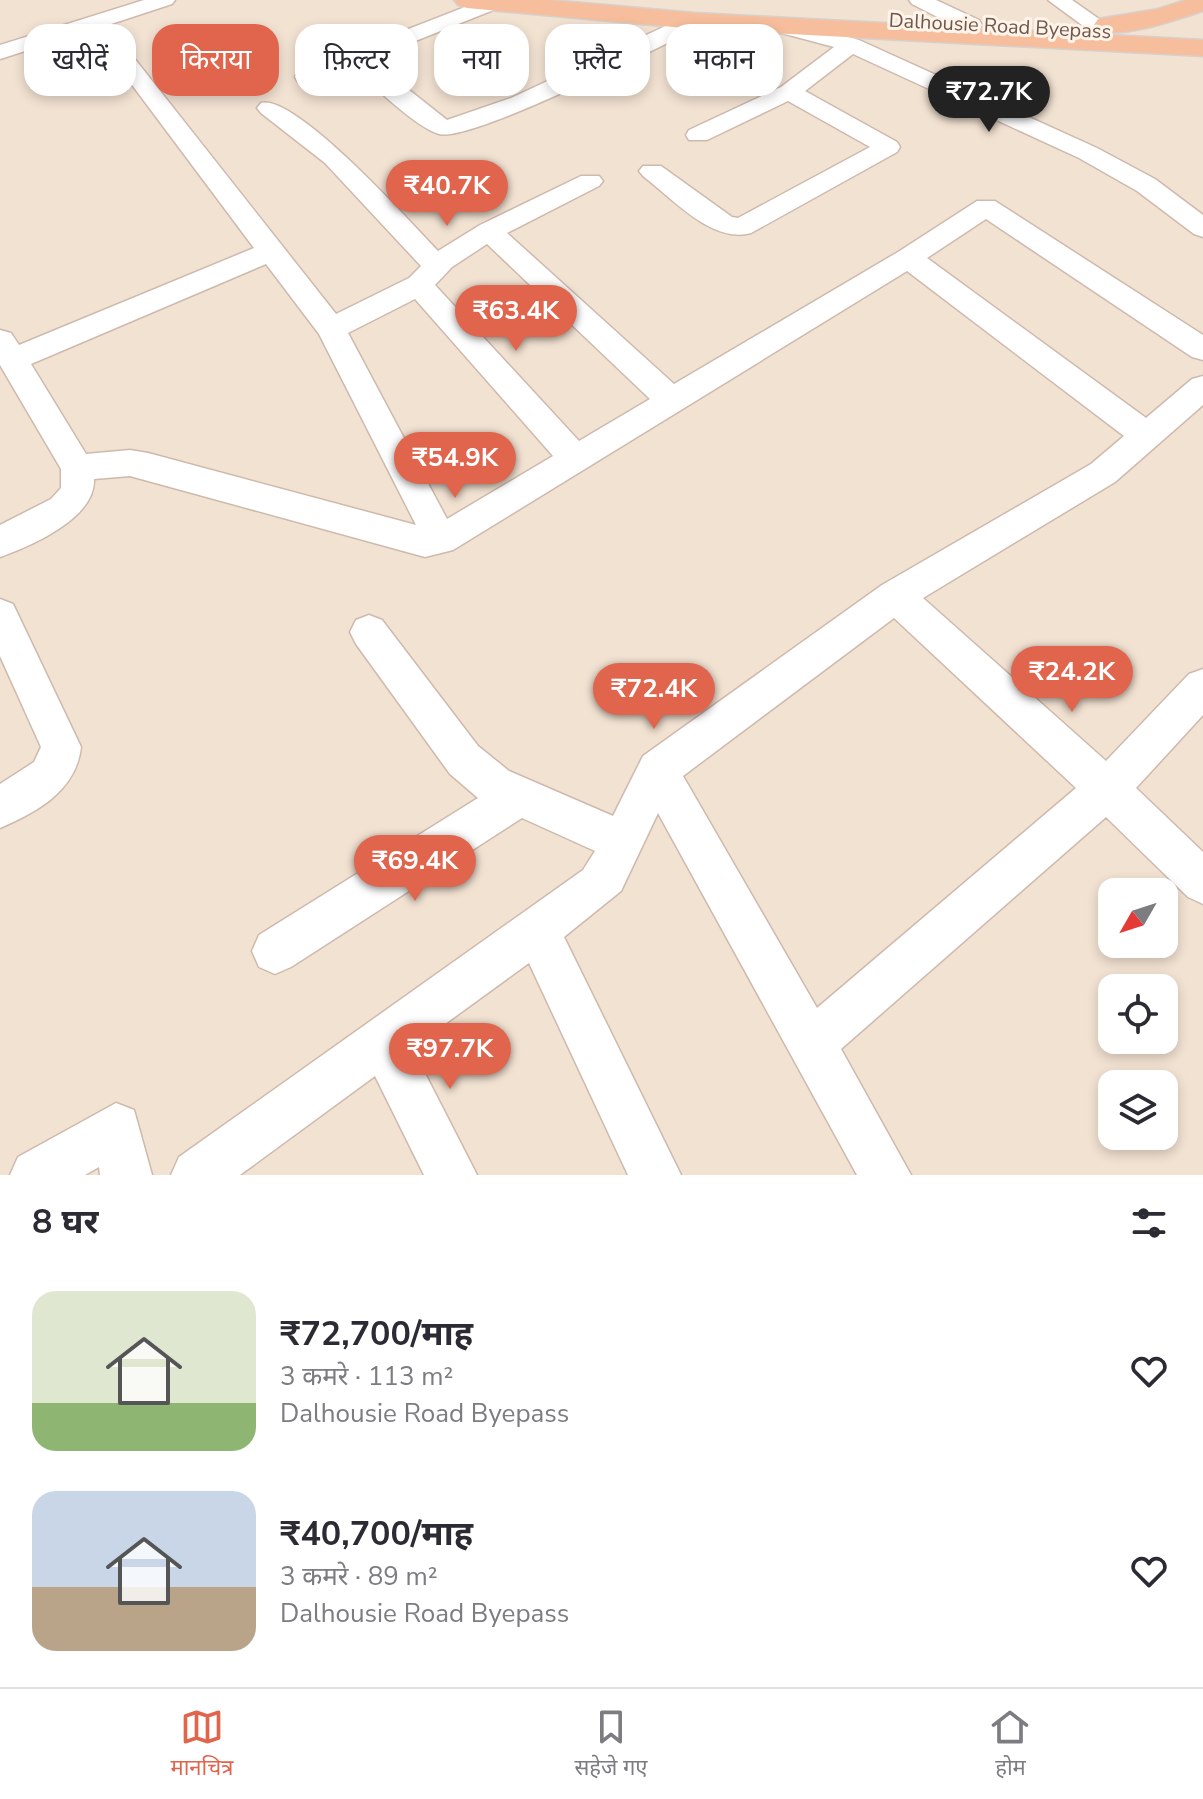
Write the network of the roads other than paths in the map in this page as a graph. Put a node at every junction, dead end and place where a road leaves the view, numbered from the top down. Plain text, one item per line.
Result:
1 (165, 0) edge
2 (467, 0) edge
3 (606, 0) edge
4 (919, 0) edge
5 (494, 3) junction
6 (1203, 3) edge
7 (688, 9) edge
8 (1067, 14) edge
9 (96, 23) junction
10 (771, 24) edge
11 (971, 25) junction
12 (783, 26) edge
13 (783, 26) edge
14 (418, 33) edge
15 (1203, 35) edge
16 (851, 45) junction
17 (1203, 48) edge
18 (0, 52) edge
19 (789, 92) junction
20 (401, 96) edge
21 (269, 108) dead end
22 (698, 135) dead end
23 (652, 171) dead end
24 (590, 181) dead end
25 (1203, 228) edge
26 (489, 231) junction
27 (272, 251) junction
28 (908, 258) junction
29 (428, 276) junction
30 (331, 329) junction
31 (1203, 349) edge
32 (6, 350) edge
33 (1203, 387) edge
34 (672, 401) junction
35 (1147, 436) junction
36 (574, 457) junction
37 (77, 468) junction
38 (441, 540) junction
39 (0, 542) edge
40 (895, 596) junction
41 (0, 615) edge
42 (369, 632) dead end
43 (1203, 687) edge
44 (657, 770) junction
45 (1107, 789) junction
46 (518, 797) junction
47 (0, 807) edge
48 (621, 841) junction
49 (1203, 882) edge
50 (537, 930) junction
51 (275, 951) dead end
52 (383, 1041) junction
53 (812, 1043) junction
54 (36, 1175) edge
55 (126, 1175) edge
56 (197, 1175) edge
57 (451, 1175) edge
58 (655, 1175) edge
59 (885, 1175) edge

1 - 9 street
2 - 5 highway
3 - 7 highway, Dalhousie Road Byepass
4 - 11 street
5 - 7 highway
5 - 14 street
6 - 8 highway
7 - 10 highway
7 - 11 highway, Dalhousie Road Byepass
7 - 20 street
8 - 11 highway, Dalhousie Road Byepass
8 - 15 highway, Dalhousie Road Byepass
9 - 18 street
9 - 27 street
12 - 16 street
13 - 17 highway
16 - 19 street
16 - 25 street
19 - 22 street
19 - 23 street
21 - 29 street
24 - 26 street
26 - 29 street
26 - 34 street
27 - 30 street
27 - 32 street
28 - 31 street
28 - 34 street
28 - 35 street
29 - 30 street
29 - 36 street
30 - 38 street
32 - 37 street
33 - 35 street
34 - 36 street
35 - 40 street
36 - 38 street
37 - 38 street
37 - 39 street
40 - 44 street
40 - 45 street
41 - 47 street
42 - 46 street
43 - 45 street
44 - 48 street
44 - 53 street
45 - 49 street
45 - 53 street
46 - 48 street
46 - 51 street
48 - 50 street
50 - 52 street
50 - 58 street
52 - 56 street
52 - 57 street
53 - 59 street
54 - 55 street

